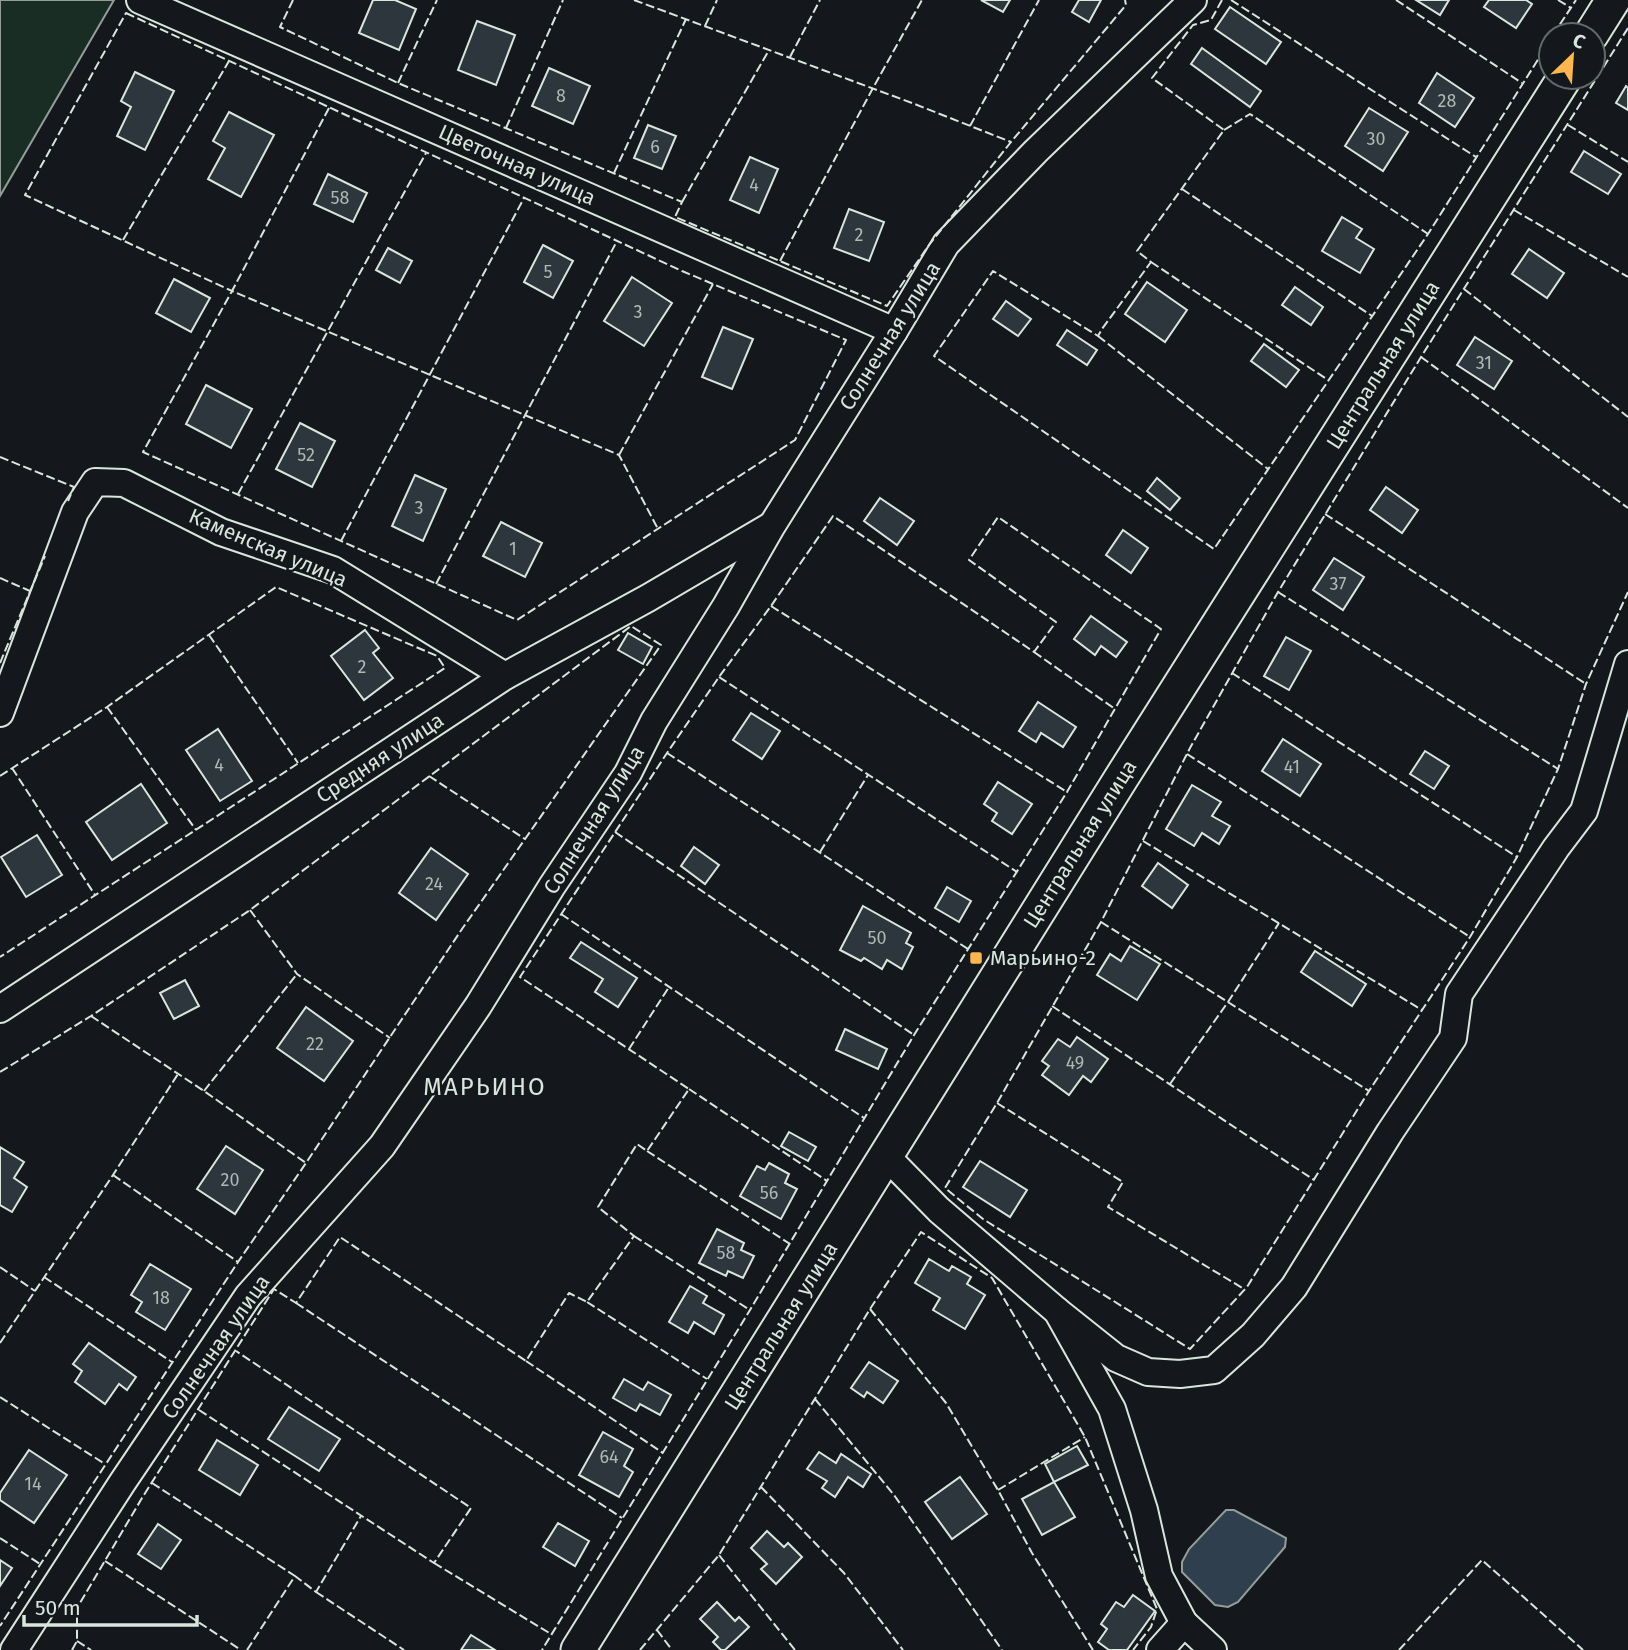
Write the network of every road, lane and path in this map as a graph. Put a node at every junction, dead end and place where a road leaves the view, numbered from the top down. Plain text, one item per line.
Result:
1 (141, 0) edge
2 (1613, 0) edge
3 (1188, 2) edge
4 (1600, 21) edge
5 (1556, 91) edge
6 (894, 331) junction
7 (771, 527) junction
8 (1628, 664) edge
9 (505, 676) junction
10 (0, 713) edge
11 (0, 1009) edge
12 (886, 1156) junction
13 (1057, 1311) junction
14 (1184, 1623) junction
15 (14, 1650) edge
16 (578, 1650) edge
17 (1160, 1650) edge
18 (1213, 1650) edge

1 - 6 street, Цветочная улица
2 - 4 main road
3 - 6 street, Солнечная улица
5 - 12 main road, Центральная улица
6 - 7 street, Солнечная улица
7 - 9 street, Средняя улица
7 - 15 street, Солнечная улица
8 - 13 street
9 - 10 street, Каменская улица
9 - 11 street, Средняя улица
12 - 13 street
12 - 16 main road, Центральная улица
13 - 14 street
14 - 17 street
14 - 18 street

